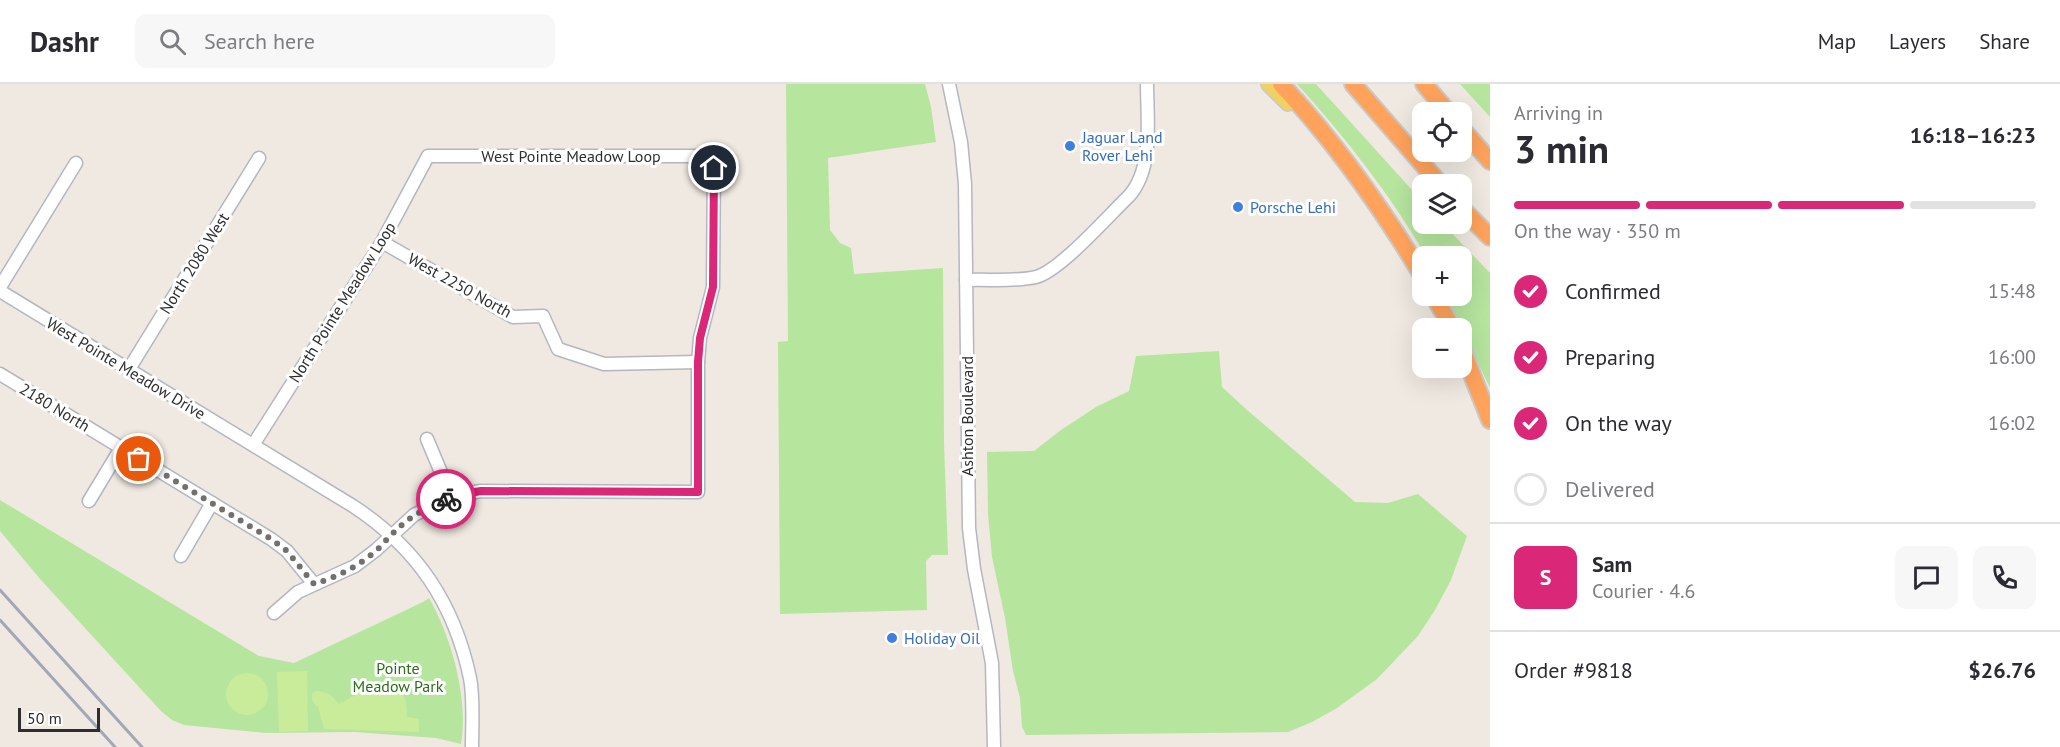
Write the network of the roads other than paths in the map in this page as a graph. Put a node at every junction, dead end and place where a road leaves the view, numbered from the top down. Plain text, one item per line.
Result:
1 (949, 84) edge
2 (1147, 84) edge
3 (1269, 84) edge
4 (1281, 84) edge
5 (1353, 84) edge
6 (1424, 84) edge
7 (1439, 102) edge
8 (1472, 141) edge
9 (1341, 155) junction
10 (428, 156) joint
11 (258, 158) dead end
12 (1490, 161) edge
13 (76, 163) dead end
14 (1431, 174) edge
15 (1472, 219) edge
16 (1490, 237) edge
17 (382, 242) junction
18 (1412, 259) edge
19 (966, 280) junction
20 (0, 289) edge
21 (698, 362) junction
22 (129, 369) junction
23 (0, 374) edge
24 (1472, 375) edge
25 (1490, 420) edge
26 (427, 439) dead end
27 (253, 445) junction
28 (121, 448) junction
29 (451, 496) junction
30 (89, 501) dead end
31 (212, 503) junction
32 (391, 535) junction
33 (181, 556) dead end
34 (314, 584) junction
35 (274, 613) dead end
36 (472, 747) edge
37 (994, 747) edge

1 - 19 street, Ashton Boulevard
2 - 19 street
3 - 9 main road
4 - 9 highway
5 - 14 highway
6 - 7 highway
8 - 12 highway
9 - 18 highway
10 - 17 street, North Pointe Meadow Loop
10 - 21 street, West Pointe Meadow Loop
11 - 22 street, North 2080 West
13 - 20 street
15 - 16 highway
17 - 21 street, West 2250 North
17 - 27 street, North Pointe Meadow Loop
19 - 37 street, Ashton Boulevard
20 - 22 street, West Pointe Meadow Drive
21 - 29 street
22 - 27 street, West Pointe Meadow Drive
23 - 28 street, 2180 North
24 - 25 highway
26 - 29 street
27 - 32 street, West Pointe Meadow Drive
28 - 30 street
28 - 31 street, 2180 North
29 - 32 street
31 - 33 street
31 - 34 street, 2180 North
32 - 34 street
32 - 36 street, West Pointe Meadow Drive
34 - 35 street

